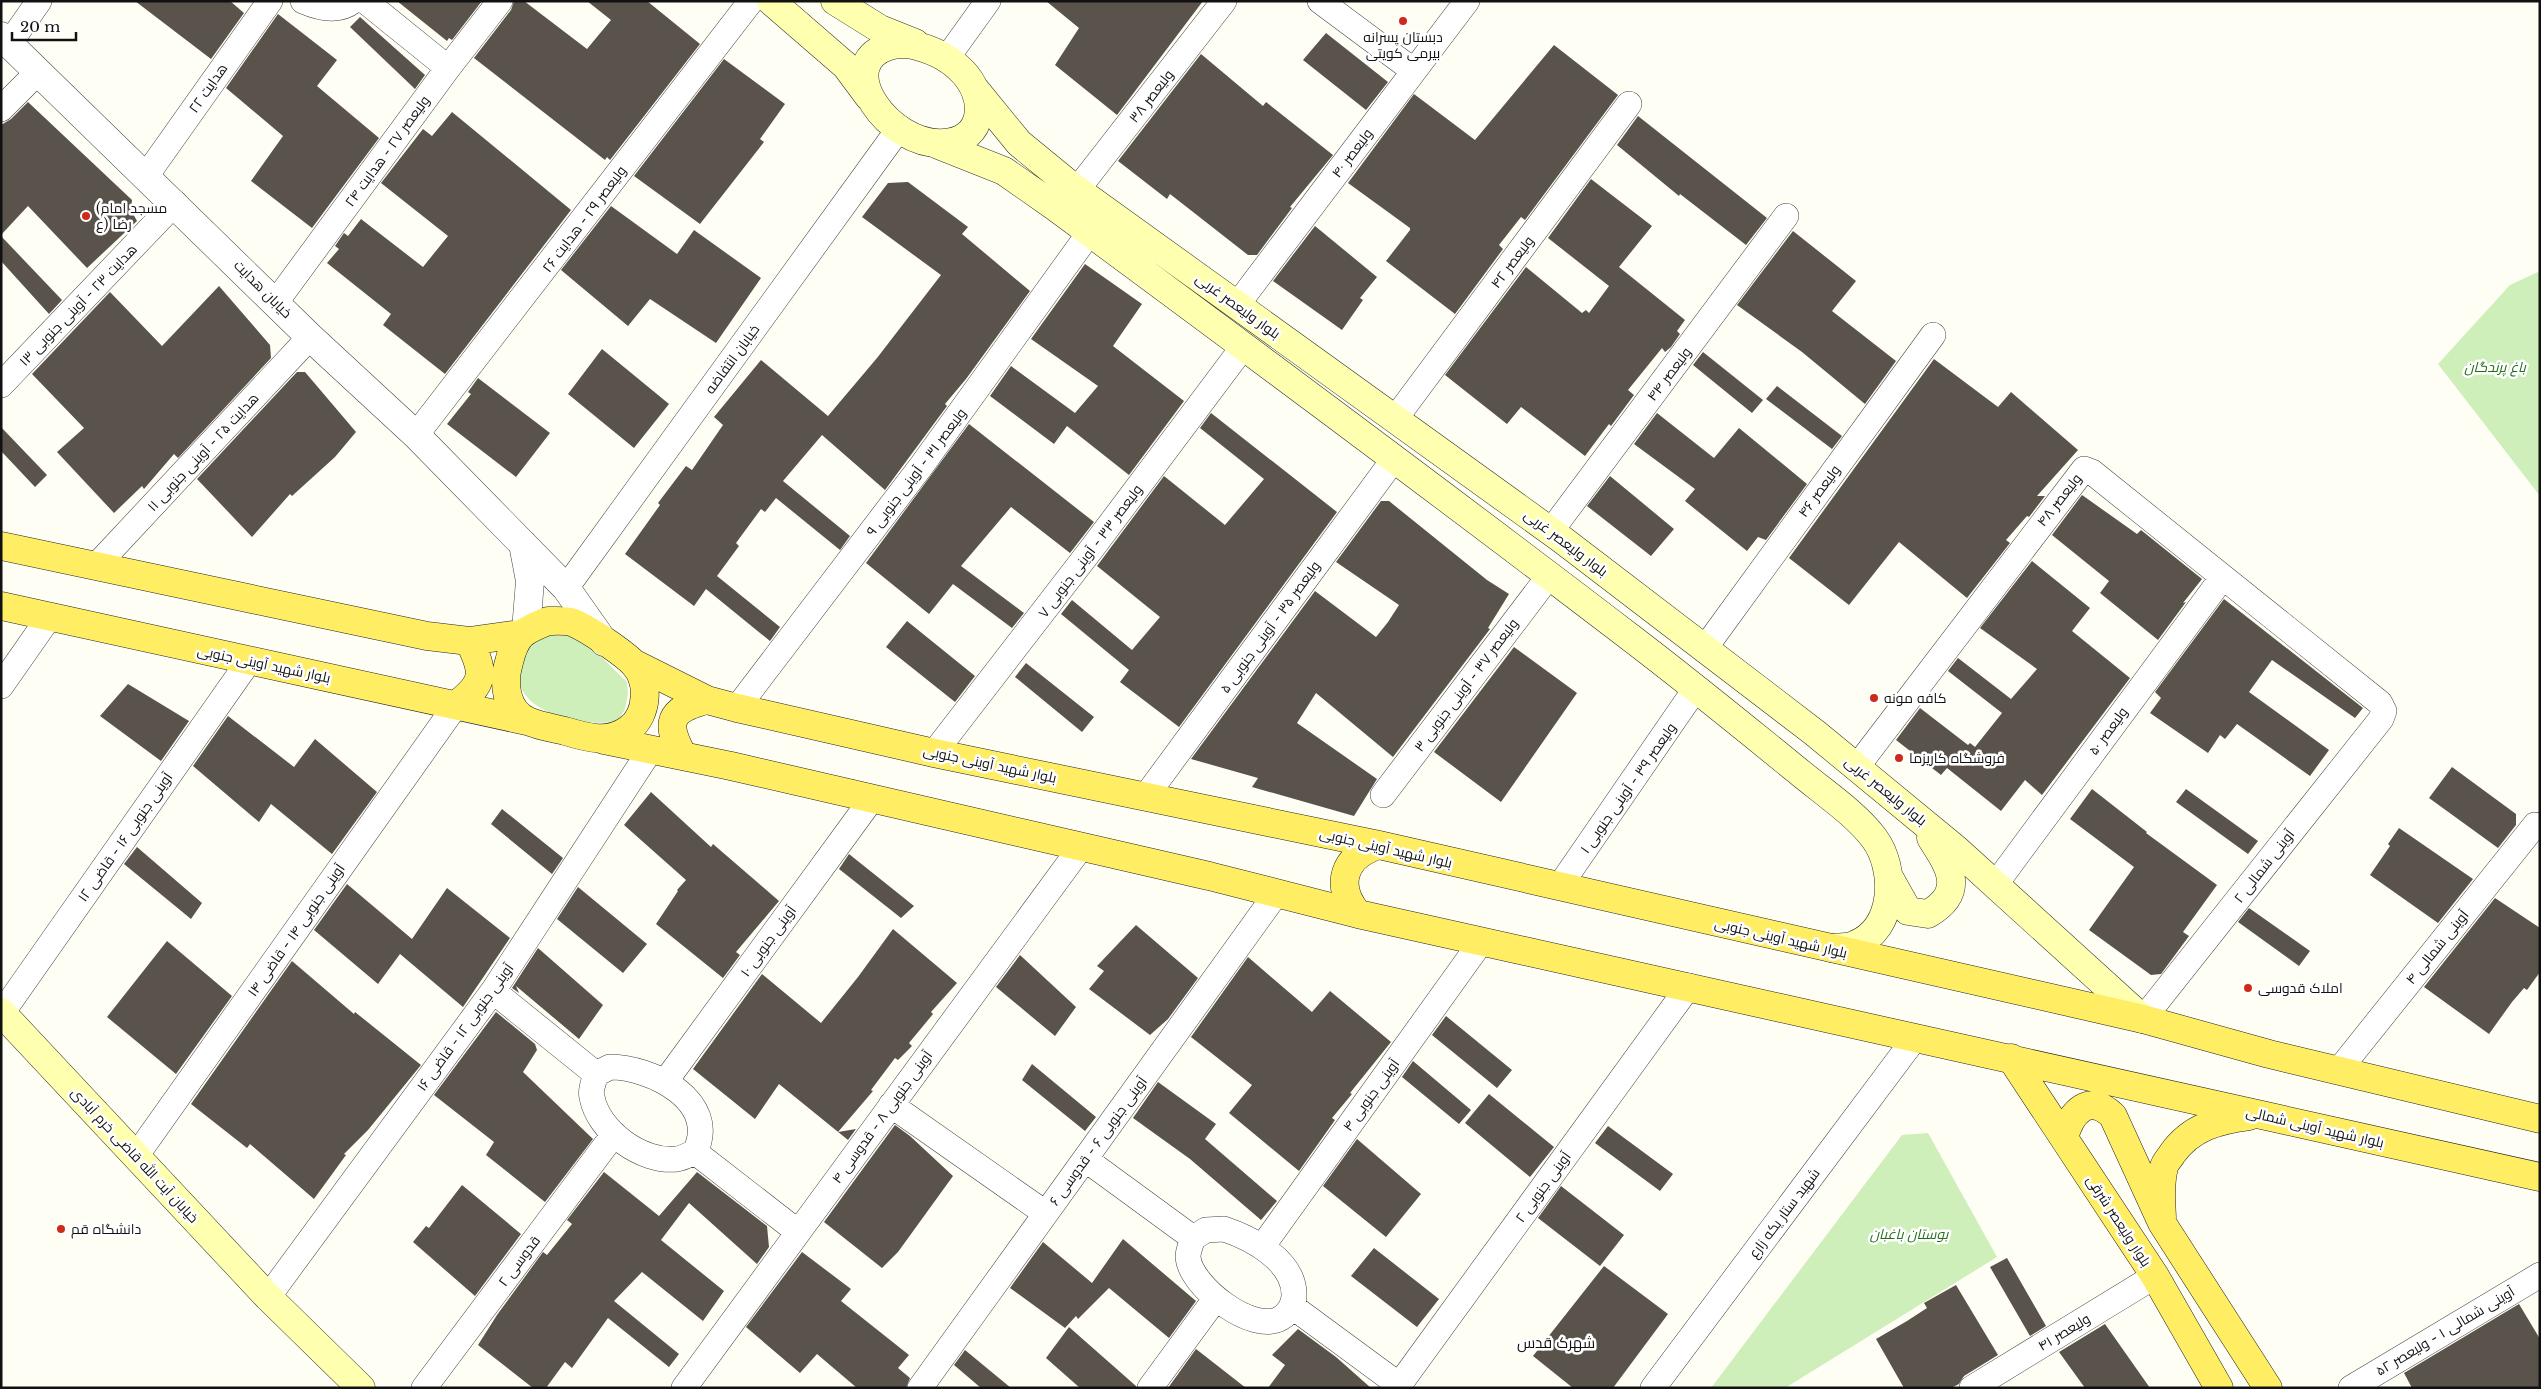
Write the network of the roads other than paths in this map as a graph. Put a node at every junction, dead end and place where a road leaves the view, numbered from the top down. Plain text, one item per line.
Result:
1 (40, 1) edge
2 (270, 1) edge
3 (303, 1) edge
4 (353, 1) edge
5 (364, 1) edge
6 (500, 1) edge
7 (751, 1) edge
8 (771, 1) edge
9 (835, 1) edge
10 (988, 1) edge
11 (1224, 1) edge
12 (1320, 1) edge
13 (1467, 1) edge
14 (5, 40) edge
15 (937, 53) junction
16 (448, 68) junction
17 (1414, 71) junction
18 (38, 72) junction
19 (974, 88) junction
20 (870, 99) junction
21 (1629, 104) dead end
22 (1, 108) edge
23 (898, 130) junction
24 (936, 144) junction
25 (146, 176) junction
26 (1077, 190) junction
27 (174, 203) junction
28 (1786, 216) dead end
29 (1090, 232) junction
30 (276, 302) junction
31 (1237, 305) junction
32 (1933, 335) dead end
33 (310, 338) junction
34 (1243, 347) junction
35 (1, 385) edge
36 (1395, 419) junction
37 (416, 435) junction
38 (1394, 459) junction
39 (1551, 531) junction
40 (523, 544) junction
41 (1, 546) edge
42 (96, 566) junction
43 (1549, 576) junction
44 (2222, 578) junction
45 (566, 588) junction
46 (1, 606) edge
47 (50, 616) junction
48 (524, 632) junction
49 (469, 641) junction
50 (604, 643) junction
51 (1705, 648) junction
52 (249, 661) junction
53 (635, 664) junction
54 (1, 686) edge
55 (1696, 688) junction
56 (707, 700) junction
57 (456, 705) junction
58 (737, 708) junction
59 (2384, 711) joint
60 (527, 721) junction
61 (604, 740) junction
62 (651, 749) junction
63 (934, 753) junction
64 (684, 756) junction
65 (1856, 768) junction
66 (1383, 795) dead end
67 (1146, 796) junction
68 (871, 800) junction
69 (1916, 815) junction
70 (2535, 824) dead end
71 (1379, 845) junction
72 (1081, 847) junction
73 (1888, 875) junction
74 (1995, 885) junction
75 (1559, 887) junction
76 (1276, 894) junction
77 (1358, 914) junction
78 (1481, 942) junction
79 (1831, 948) junction
80 (1689, 986) junction
81 (493, 990) junction
82 (2, 1013) edge
83 (2143, 1019) junction
84 (1915, 1038) junction
85 (2011, 1058) junction
86 (2339, 1070) junction
87 (596, 1074) junction
88 (665, 1082) junction
89 (891, 1105) junction
90 (2261, 1115) junction
91 (2540, 1119) edge
92 (614, 1134) junction
93 (2064, 1138) junction
94 (695, 1152) junction
95 (136, 1156) junction
96 (1085, 1159) junction
97 (2540, 1177) edge
98 (1045, 1212) junction
99 (2162, 1223) junction
100 (798, 1232) junction
101 (1193, 1238) junction
102 (1262, 1247) junction
103 (2540, 1274) edge
104 (2155, 1276) junction
105 (268, 1297) junction
106 (1216, 1298) junction
107 (1293, 1306) junction
108 (1398, 1386) edge
109 (360, 1388) edge
110 (424, 1388) edge
111 (684, 1388) edge
112 (920, 1388) edge
113 (1150, 1388) edge
114 (1653, 1388) edge
115 (1972, 1388) edge
116 (2219, 1388) edge
117 (2268, 1388) edge
118 (2351, 1388) edge

1 - 14 street
2 - 25 street, هدایت ۲۲
3 - 4 street
5 - 16 street
6 - 16 street, ولیعصر ۲۷ - هدایت ۲۴
7 - 37 street, ولیعصر ۲۹ - هدایت ۲۶
8 - 20 main road
9 - 15 main road
10 - 15 street
11 - 26 street, ولیعصر ۳۸
12 - 17 street
13 - 17 street, ولیعصر ۴۰
14 - 18 street, خیابان هدایت
15 - 19 main road
15 - 20 main road
16 - 30 street, ولیعصر ۲۷ - هدایت ۲۴
17 - 31 street, ولیعصر ۴۰
18 - 22 street
18 - 25 street, خیابان هدایت
19 - 24 main road
19 - 26 main road, بلوار ولیعصر غربی
20 - 23 main road
21 - 36 street, ولیعصر ۴۲
23 - 24 main road
23 - 45 street, خیابان انتفاضه
24 - 29 main road
25 - 27 street, خیابان هدایت
26 - 31 main road, بلوار ولیعصر غربی
27 - 30 street, خیابان هدایت
27 - 35 street, هدایت ۲۳ - آوینی جنوبی ۱۳
28 - 39 street, ولیعصر ۴۴
29 - 34 main road
29 - 58 street, ولیعصر ۳۱ - آوینی جنوبی ۹
30 - 33 street, خیابان هدایت
31 - 36 main road, بلوار ولیعصر غربی
32 - 51 street, ولیعصر ۴۶
33 - 37 street, خیابان هدایت
33 - 42 street, هدایت ۲۵ - آوینی جنوبی ۱۱
34 - 38 main road
34 - 63 street, ولیعصر ۳۳ - آوینی جنوبی ۷
36 - 39 main road, بلوار ولیعصر غربی
37 - 40 street, خیابان هدایت
38 - 43 main road
38 - 67 street, ولیعصر ۳۵ - آوینی جنوبی ۵
39 - 51 main road, بلوار ولیعصر غربی
40 - 45 street, خیابان هدایت
40 - 48 street
41 - 42 main road
42 - 49 main road
43 - 55 main road
43 - 66 street, ولیعصر ۳۷ - آوینی جنوبی ۳
44 - 59 street, ولیعصر ۴۸
44 - 65 street, ولیعصر ۴۸
44 - 74 street, ولیعصر ۵۰
45 - 50 street, خیابان هدایت
46 - 47 main road, بلوار شهید آوینی جنوبی
47 - 52 main road, بلوار شهید آوینی جنوبی
47 - 54 street
48 - 49 main road
48 - 50 main road
48 - 60 main road
49 - 57 main road
50 - 53 main road
51 - 65 main road, بلوار ولیعصر غربی
52 - 57 main road, بلوار شهید آوینی جنوبی
52 - 82 street, آوینی جنوبی ۱۶ - قاضی ۱۲
53 - 56 main road, بلوار شهید آوینی جنوبی
53 - 61 main road
55 - 73 main road
55 - 75 street, ولیعصر ۳۹ - آوینی جنوبی ۱
56 - 58 main road, بلوار شهید آوینی جنوبی
56 - 64 main road
57 - 60 main road, بلوار شهید آوینی جنوبی
57 - 95 street, آوینی جنوبی ۱۴ - قاضی ۱۴
58 - 63 main road, بلوار شهید آوینی جنوبی
59 - 83 street, آوینی شمالی ۲
60 - 61 main road
61 - 62 main road
62 - 64 main road
62 - 81 street, آوینی جنوبی ۱۲ - قاضی ۱۶
63 - 67 main road, بلوار شهید آوینی جنوبی
64 - 68 main road
65 - 69 main road, بلوار ولیعصر غربی
67 - 71 main road, بلوار شهید آوینی جنوبی
68 - 72 main road
68 - 88 street, آوینی جنوبی ۱۰
69 - 73 main road
69 - 74 main road, بلوار ولیعصر غربی
70 - 86 street, آوینی شمالی ۴
71 - 75 main road, بلوار شهید آوینی جنوبی
71 - 77 main road
72 - 76 main road
72 - 89 street, آوینی جنوبی ۸ - قدوسی ۴
73 - 79 main road
74 - 83 main road, بلوار ولیعصر غربی
75 - 79 main road, بلوار شهید آوینی جنوبی
76 - 77 main road
76 - 96 street, آوینی جنوبی ۶ - قدوسی ۶
77 - 78 main road
78 - 80 main road
78 - 102 street, آوینی جنوبی ۴
79 - 83 main road, بلوار شهید آوینی جنوبی
80 - 84 main road
80 - 108 street, آوینی جنوبی ۲
81 - 87 street
81 - 105 street, آوینی جنوبی ۱۲ - قاضی ۱۶
82 - 95 main road, خیابان آیت الله قاضی خرم آبادی
83 - 86 main road
84 - 85 main road
84 - 114 street, شهید ستار یکه زارع
85 - 90 main road, بلوار شهید آوینی شمالی
85 - 93 main road, بلوار ولیعصر شرقی
86 - 91 main road
87 - 88 street
87 - 92 street
88 - 94 street
89 - 98 street
89 - 100 street, آوینی جنوبی ۸ - قدوسی ۴
90 - 97 main road, بلوار شهید آوینی شمالی
90 - 99 main road
92 - 94 street
92 - 110 street, قدوسی ۲
93 - 99 main road
93 - 104 main road, بلوار ولیعصر شرقی
94 - 100 street
95 - 105 main road, خیابان آیت الله قاضی خرم آبادی
96 - 98 street, آوینی جنوبی ۶ - قدوسی ۶
96 - 101 street
98 - 112 street, آوینی جنوبی ۶ - قدوسی ۶
99 - 117 main road
100 - 111 street, آوینی جنوبی ۸ - قدوسی ۴
101 - 102 street
101 - 106 street
102 - 107 street
103 - 118 street, آوینی شمالی ۱ - ولیعصر ۵۲
104 - 115 street, ولیعصر ۴۱
104 - 116 main road, بلوار ولیعصر شرقی
105 - 109 main road, خیابان آیت الله قاضی خرم آبادی
106 - 107 street
106 - 113 street
107 - 108 street

